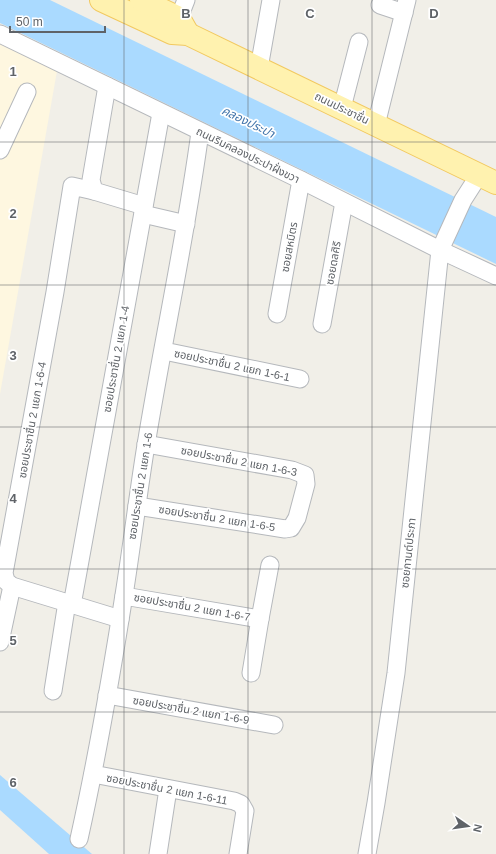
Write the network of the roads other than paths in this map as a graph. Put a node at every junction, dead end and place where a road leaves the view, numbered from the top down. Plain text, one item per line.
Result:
1 (101, 0) edge
2 (141, 0) edge
3 (271, 0) edge
4 (380, 5) dead end
5 (405, 7) edge
6 (184, 17) edge
7 (0, 34) edge
8 (359, 42) dead end
9 (258, 68) junction
10 (107, 86) junction
11 (27, 92) dead end
12 (342, 108) junction
13 (162, 113) junction
14 (376, 125) junction
15 (200, 132) junction
16 (0, 149) edge
17 (488, 179) edge
18 (301, 180) junction
19 (94, 191) junction
20 (344, 202) junction
21 (143, 210) junction
22 (186, 224) junction
23 (443, 245) junction
24 (496, 276) edge
25 (277, 314) dead end
26 (322, 324) dead end
27 (164, 351) junction
28 (300, 379) dead end
29 (146, 444) junction
30 (302, 501) joint
31 (137, 506) junction
32 (270, 565) dead end
33 (12, 586) junction
34 (124, 596) junction
35 (69, 604) junction
36 (260, 618) junction
37 (120, 619) junction
38 (0, 642) edge
39 (252, 673) dead end
40 (52, 691) dead end
41 (107, 695) junction
42 (274, 725) dead end
43 (93, 774) junction
44 (168, 789) junction
45 (79, 839) dead end
46 (158, 854) edge
47 (238, 854) edge
48 (367, 854) edge

1 - 6 main road, ถนนประชาชื่น
2 - 6 main road, ถนนประชาชื่น
3 - 9 street
4 - 5 street
5 - 14 street
6 - 9 main road, ถนนประชาชื่น
7 - 10 street, ถนนริมคลองประปาฝั่งขวา
8 - 12 street
9 - 12 main road, ถนนประชาชื่น
10 - 13 street, ถนนริมคลองประปาฝั่งขวา
10 - 19 street
11 - 16 street
12 - 14 main road, ถนนประชาชื่น
13 - 15 street, ถนนริมคลองประปาฝั่งขวา
13 - 21 street, ซอยประชาชื่น 2 แยก 1-4
14 - 17 main road, ถนนประชาชื่น
15 - 18 street, ถนนริมคลองประปาฝั่งขวา
15 - 22 street, ซอยประชาชื่น 2 แยก 1-6
17 - 23 street, ซอยกานต์ประภา
18 - 20 street, ถนนริมคลองประปาฝั่งขวา
18 - 25 street, ซอยสหมิตร
19 - 21 street
19 - 33 street, ซอยประชาชื่น 2 แยก 1-6-4
20 - 23 street, ถนนริมคลองประปาฝั่งขวา
20 - 26 street, ซอยดลศิริ
21 - 22 street
21 - 35 street, ซอยประชาชื่น 2 แยก 1-4
22 - 27 street, ซอยประชาชื่น 2 แยก 1-6
23 - 24 street, ถนนริมคลองประปาฝั่งขวา
23 - 48 street, ซอยกานต์ประภา
27 - 28 street, ซอยประชาชื่น 2 แยก 1-6-1
27 - 29 street, ซอยประชาชื่น 2 แยก 1-6
29 - 30 street, ซอยประชาชื่น 2 แยก 1-6-3
29 - 31 street, ซอยประชาชื่น 2 แยก 1-6
30 - 31 street, ซอยประชาชื่น 2 แยก 1-6-5
31 - 34 street, ซอยประชาชื่น 2 แยก 1-6
32 - 36 street
33 - 35 street
33 - 38 street
34 - 36 street, ซอยประชาชื่น 2 แยก 1-6-7
34 - 37 street, ซอยประชาชื่น 2 แยก 1-6
35 - 37 street
35 - 40 street, ซอยประชาชื่น 2 แยก 1-4
36 - 39 street
37 - 41 street, ซอยประชาชื่น 2 แยก 1-6
41 - 42 street, ซอยประชาชื่น 2 แยก 1-6-9
41 - 43 street, ซอยประชาชื่น 2 แยก 1-6
43 - 44 street, ซอยประชาชื่น 2 แยก 1-6-11
43 - 45 street, ซอยประชาชื่น 2 แยก 1-6
44 - 46 street
44 - 47 street, ซอยประชาชื่น 2 แยก 1-6-11

